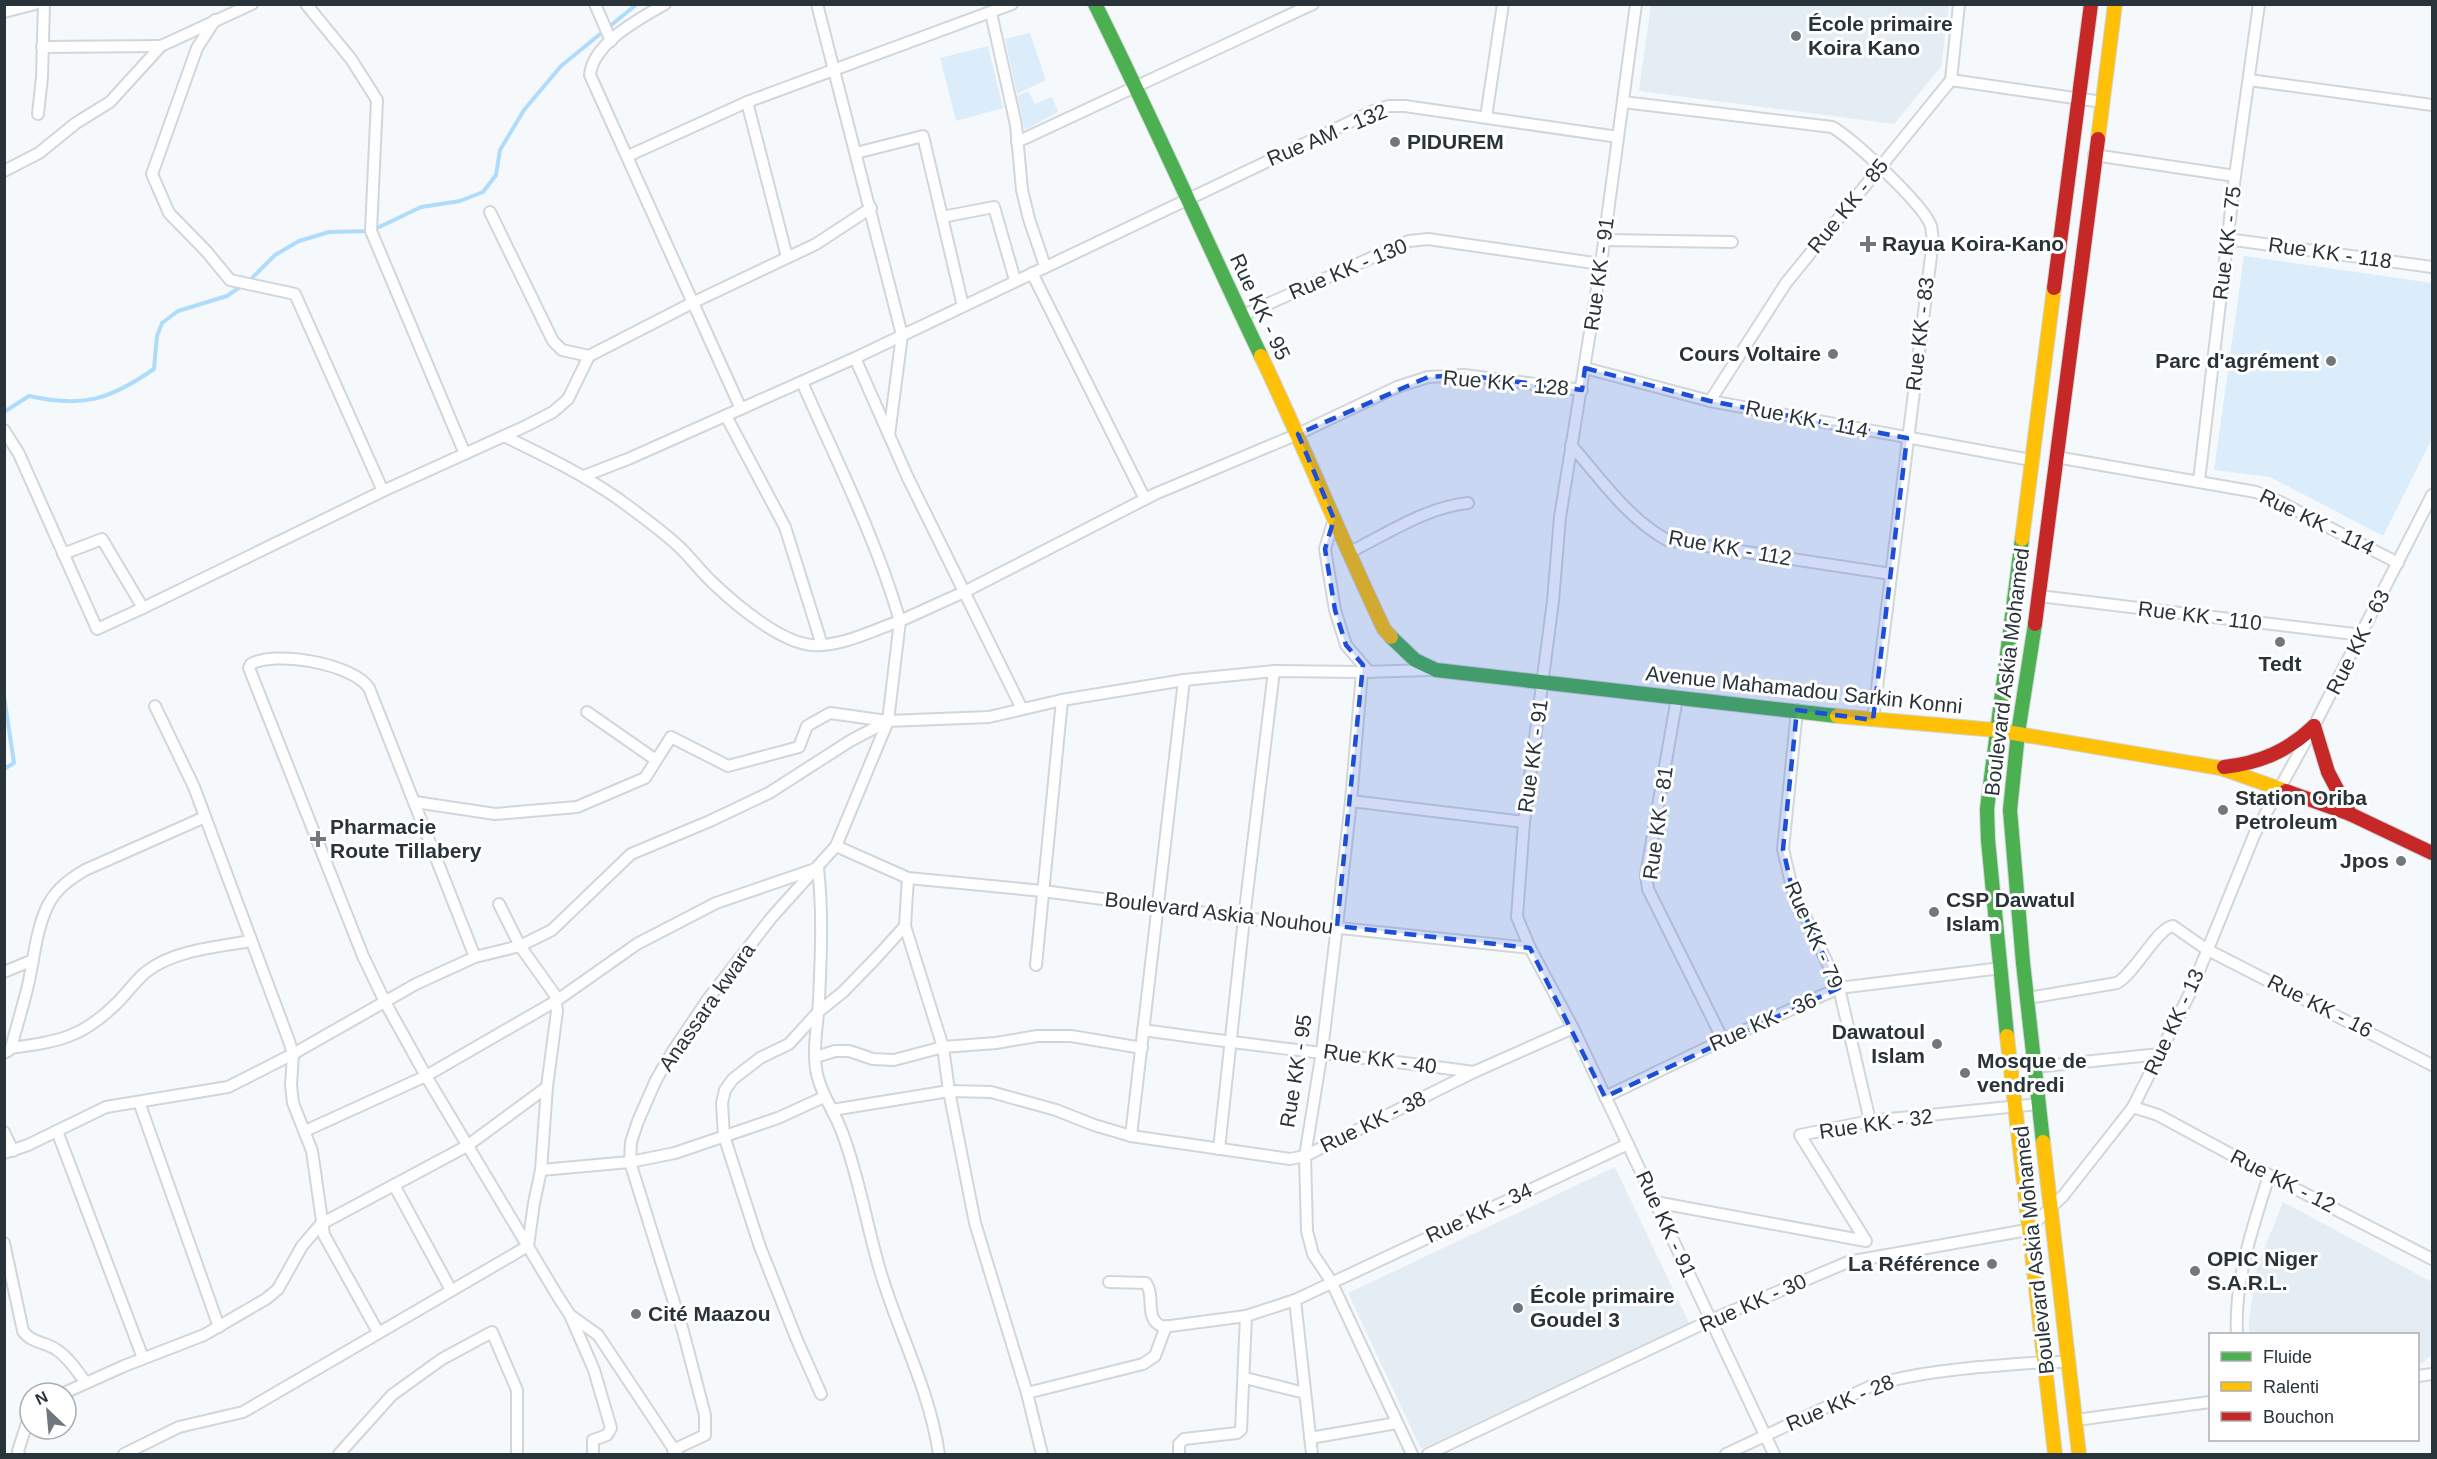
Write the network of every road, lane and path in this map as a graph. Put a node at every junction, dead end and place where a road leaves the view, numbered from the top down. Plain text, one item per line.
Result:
1 (35, 4) edge
2 (44, 4) edge
3 (252, 4) edge
4 (306, 4) edge
5 (595, 4) edge
6 (665, 4) edge
7 (817, 4) edge
8 (1012, 4) edge
9 (1095, 4) edge
10 (1312, 4) edge
11 (1503, 4) edge
12 (1636, 4) edge
13 (1959, 4) edge
14 (2091, 4) edge
15 (2115, 4) edge
16 (2259, 4) edge
17 (231, 9) edge
18 (4, 12) edge
19 (991, 13) junction
20 (215, 20) junction
21 (611, 41) junction
22 (161, 46) junction
23 (42, 47) junction
24 (834, 69) junction
25 (1951, 80) junction
26 (2249, 80) junction
27 (1136, 86) junction
28 (2079, 99) junction
29 (747, 102) junction
30 (1623, 102) junction
31 (2102, 102) junction
32 (2433, 105) edge
33 (38, 114) dead end
34 (1486, 117) junction
35 (1618, 137) junction
36 (1017, 142) junction
37 (856, 153) junction
38 (2094, 155) junction
39 (628, 156) junction
40 (1879, 166) junction
41 (4, 171) edge
42 (2235, 176) junction
43 (1186, 199) junction
44 (871, 208) junction
45 (490, 212) dead end
46 (942, 218) junction
47 (2228, 238) junction
48 (1604, 240) junction
49 (1732, 243) dead end
50 (787, 257) junction
51 (1601, 264) junction
52 (1045, 266) junction
53 (2433, 267) edge
54 (1032, 273) junction
55 (1015, 280) junction
56 (692, 303) junction
57 (963, 306) junction
58 (1241, 316) junction
59 (902, 335) junction
60 (589, 356) junction
61 (855, 358) junction
62 (1585, 368) junction
63 (802, 382) junction
64 (1582, 390) junction
65 (1710, 401) junction
66 (741, 409) junction
67 (726, 416) junction
68 (4, 430) edge
69 (1298, 434) junction
70 (889, 435) junction
71 (504, 436) junction
72 (1907, 438) junction
73 (1571, 445) junction
74 (465, 454) junction
75 (2056, 457) junction
76 (2031, 460) junction
77 (584, 476) junction
78 (2199, 481) junction
79 (383, 490) junction
80 (2433, 495) edge
81 (1145, 500) junction
82 (1468, 503) dead end
83 (1334, 519) junction
84 (1348, 553) junction
85 (63, 554) junction
86 (2398, 563) junction
87 (1891, 573) junction
88 (964, 592) junction
89 (2039, 596) junction
90 (143, 608) junction
91 (900, 621) junction
92 (1384, 629) joint
93 (2362, 635) junction
94 (822, 645) junction
95 (1436, 670) junction
96 (1274, 671) junction
97 (1366, 672) junction
98 (1184, 680) junction
99 (1543, 684) junction
100 (1677, 698) junction
101 (1062, 700) junction
102 (155, 706) dead end
103 (1022, 709) junction
104 (1797, 710) junction
105 (587, 712) dead end
106 (1873, 720) junction
107 (888, 721) junction
108 (2314, 726) junction
109 (1995, 730) junction
110 (2018, 734) junction
111 (656, 760) junction
112 (2220, 768) junction
113 (2280, 787) junction
114 (1352, 801) junction
115 (415, 802) junction
116 (2350, 814) junction
117 (205, 818) junction
118 (1524, 822) junction
119 (836, 846) junction
120 (2433, 853) edge
121 (818, 868) junction
122 (908, 878) junction
123 (1043, 891) junction
124 (499, 904) dead end
125 (1160, 907) junction
126 (1244, 918) junction
127 (904, 926) junction
128 (1337, 926) junction
129 (251, 941) junction
130 (520, 946) junction
131 (1530, 948) junction
132 (2206, 949) junction
133 (475, 957) junction
134 (33, 960) junction
135 (1036, 965) dead end
136 (2001, 968) junction
137 (4, 972) edge
138 (1839, 988) junction
139 (2028, 998) junction
140 (556, 1001) junction
141 (385, 1002) junction
142 (818, 1012) junction
143 (1573, 1028) junction
144 (1143, 1030) junction
145 (1723, 1040) junction
146 (1231, 1043) junction
147 (943, 1047) junction
148 (1142, 1048) junction
149 (1322, 1051) junction
150 (7, 1052) edge
151 (292, 1054) junction
152 (2160, 1054) junction
153 (816, 1057) junction
154 (2433, 1065) edge
155 (2036, 1067) junction
156 (1474, 1072) junction
157 (426, 1076) junction
158 (547, 1088) junction
159 (948, 1091) junction
160 (824, 1097) junction
161 (1605, 1097) junction
162 (139, 1102) junction
163 (2039, 1104) junction
164 (2133, 1107) junction
165 (2014, 1108) junction
166 (832, 1110) junction
167 (1870, 1121) junction
168 (57, 1131) junction
169 (305, 1131) junction
170 (4, 1132) edge
171 (724, 1136) junction
172 (1131, 1136) junction
173 (1628, 1144) junction
174 (467, 1146) junction
175 (1219, 1149) junction
176 (9, 1152) edge
177 (1305, 1156) junction
178 (630, 1162) junction
179 (541, 1170) junction
180 (2270, 1175) junction
181 (394, 1185) junction
182 (1655, 1202) junction
183 (2050, 1209) junction
184 (321, 1224) junction
185 (2027, 1230) junction
186 (4, 1243) edge
187 (528, 1246) junction
188 (2433, 1259) edge
189 (1331, 1281) junction
190 (1109, 1282) dead end
191 (451, 1290) junction
192 (1295, 1300) junction
193 (570, 1315) junction
194 (1246, 1316) junction
195 (1711, 1320) junction
196 (1166, 1326) junction
197 (219, 1327) junction
198 (378, 1332) junction
199 (2237, 1333) edge
200 (143, 1358) junction
201 (2043, 1361) junction
202 (2068, 1362) junction
203 (1245, 1378) junction
204 (86, 1383) junction
205 (78, 1386) edge
206 (1305, 1393) junction
207 (821, 1394) dead end
208 (1027, 1394) junction
209 (2209, 1402) edge
210 (2076, 1420) junction
211 (1397, 1423) junction
212 (1766, 1436) junction
213 (1310, 1438) junction
214 (675, 1452) edge
215 (124, 1455) edge
216 (339, 1455) edge
217 (517, 1455) edge
218 (593, 1455) edge
219 (939, 1455) edge
220 (1042, 1455) edge
221 (1179, 1455) edge
222 (1312, 1455) edge
223 (1412, 1455) edge
224 (1428, 1455) edge
225 (1726, 1455) edge
226 (1774, 1455) edge
227 (2055, 1455) edge
228 (2079, 1455) edge

1 - 18 street
2 - 23 street
3 - 17 street
4 - 74 street
5 - 21 street
6 - 21 street
7 - 24 street
8 - 19 street
9 - 27 main road, Rue KK - 95
10 - 27 street
11 - 34 street
12 - 30 street, Rue KK - 91
13 - 25 street
14 - 28 main road, Boulevard Askia Mohamed
15 - 31 main road, Boulevard Askia Mohamed
16 - 26 street, Rue KK - 75
17 - 20 street
19 - 24 street
19 - 36 street
20 - 22 street
20 - 79 street
21 - 39 street
22 - 23 street
22 - 41 street
23 - 33 street
24 - 29 street
24 - 37 street
25 - 28 street
25 - 40 street, Rue KK - 85
26 - 32 street
26 - 42 street, Rue KK - 75
27 - 36 street
27 - 43 main road, Rue KK - 95
28 - 31 street
28 - 76 main road, Boulevard Askia Mohamed
29 - 39 street
29 - 50 street
30 - 35 street, Rue KK - 91
30 - 40 street, Rue KK - 83
31 - 38 main road, Boulevard Askia Mohamed
34 - 35 street, Rue AM - 132
34 - 43 street, Rue AM - 132
35 - 48 street, Rue KK - 91
36 - 52 street
37 - 44 street
37 - 46 street
38 - 42 street
38 - 75 main road, Boulevard Askia Mohamed
39 - 56 street
40 - 65 street, Rue KK - 85
40 - 72 street, Rue KK - 83
42 - 47 street, Rue KK - 75
43 - 52 street, Rue AM - 132
43 - 58 main road, Rue KK - 95
44 - 50 street
44 - 59 street
45 - 60 street
46 - 55 street
46 - 57 street
47 - 53 street, Rue KK - 118
47 - 78 street, Rue KK - 75
48 - 49 street
48 - 51 street, Rue KK - 91
50 - 56 street
51 - 58 street, Rue KK - 130
51 - 62 street, Rue KK - 91
52 - 54 street, Rue AM - 132
54 - 55 street, Rue AM - 132
54 - 81 street
55 - 57 street, Rue AM - 132
56 - 60 street
56 - 66 street
57 - 59 street, Rue AM - 132
58 - 69 main road, Rue KK - 95
59 - 61 street, Rue AM - 132
59 - 70 street
60 - 71 street
61 - 63 street, Rue AM - 132
61 - 70 street
62 - 64 street, Rue KK - 91
62 - 65 street, Rue KK - 114
63 - 66 street, Rue AM - 132
63 - 91 street
64 - 69 street, Rue KK - 128
64 - 73 street, Rue KK - 91
65 - 72 street, Rue KK - 114
66 - 67 street, Rue AM - 132
67 - 77 street, Rue AM - 132
67 - 94 street
68 - 85 street
69 - 81 street, Rue KK - 128
69 - 83 main road, Rue KK - 95
70 - 88 street
71 - 74 street
71 - 77 street
72 - 76 street, Rue KK - 114
72 - 87 street, Rue KK - 83
73 - 87 street, Rue KK - 112
73 - 99 street, Rue KK - 91
74 - 79 street
75 - 78 street, Rue KK - 114
75 - 89 main road, Boulevard Askia Mohamed
76 - 109 main road, Boulevard Askia Mohamed
77 - 94 street
78 - 86 street, Rue KK - 114
79 - 90 street
80 - 86 street, Rue KK - 63
81 - 88 street, Rue KK - 128
82 - 84 street
83 - 84 main road, Rue KK - 95
83 - 97 street
84 - 92 main road, Rue KK - 95
85 - 90 street
85 - 90 street
86 - 93 street, Rue KK - 63
87 - 106 street, Rue KK - 83
88 - 91 street, Rue KK - 128
88 - 103 street
89 - 93 street, Rue KK - 110
89 - 110 main road, Boulevard Askia Mohamed
91 - 94 street, Rue KK - 128
91 - 107 street, Anassara kwara
92 - 95 main road, Avenue Mahamadou Sarkin Konni
93 - 108 street, Rue KK - 63
95 - 97 street
95 - 99 main road, Avenue Mahamadou Sarkin Konni
96 - 97 street
96 - 98 street
96 - 126 street
97 - 114 street, Rue KK - 95
98 - 101 street
98 - 125 street
99 - 100 main road, Avenue Mahamadou Sarkin Konni
99 - 118 street, Rue KK - 91
100 - 104 main road, Avenue Mahamadou Sarkin Konni
100 - 145 street, Rue KK - 81
101 - 103 street
101 - 123 street
102 - 117 street
103 - 107 street
104 - 106 main road, Avenue Mahamadou Sarkin Konni
104 - 138 street, Rue KK - 79
105 - 111 street
106 - 109 main road, Avenue Mahamadou Sarkin Konni
107 - 111 street
107 - 119 street, Anassara kwara
107 - 130 street
108 - 112 main road
108 - 113 street, Rue KK - 63
108 - 116 main road
109 - 110 main road, Avenue Mahamadou Sarkin Konni
109 - 136 main road, Boulevard Askia Mohamed
110 - 112 main road, Avenue Mahamadou Sarkin Konni
110 - 139 main road, Boulevard Askia Mohamed
111 - 115 street
112 - 113 main road, Avenue Mahamadou Sarkin Konni
113 - 116 main road, Avenue Mahamadou Sarkin Konni
113 - 132 street, Rue KK - 13
114 - 118 street
114 - 128 street, Rue KK - 95
115 - 133 street
115 - 141 street
116 - 120 main road, Avenue Mahamadou Sarkin Konni
117 - 129 street
117 - 134 street
118 - 131 street, Rue KK - 91
119 - 121 street, Anassara kwara
119 - 122 street, Boulevard Askia Nouhou
121 - 140 street
121 - 142 street
121 - 178 street, Anassara kwara
122 - 123 street, Boulevard Askia Nouhou
122 - 127 street
123 - 125 street, Boulevard Askia Nouhou
123 - 135 street
124 - 130 street
125 - 126 street, Boulevard Askia Nouhou
125 - 144 street
126 - 128 street, Boulevard Askia Nouhou
126 - 146 street
127 - 142 street
127 - 147 street
128 - 131 street, Boulevard Askia Nouhou
128 - 149 street, Rue KK - 95
129 - 150 street
129 - 151 street
130 - 133 street
130 - 140 street
131 - 143 street, Rue KK - 91
132 - 139 street, Rue KK - 16
132 - 152 street, Rue KK - 13
132 - 154 street, Rue KK - 16
133 - 141 street
134 - 137 street
134 - 150 street
136 - 138 street, Rue KK - 36
136 - 165 main road, Boulevard Askia Mohamed
138 - 145 street, Rue KK - 36
138 - 167 street, Rue KK - 79
139 - 155 main road, Boulevard Askia Mohamed
140 - 157 street
140 - 158 street
141 - 151 street
141 - 157 street
142 - 153 street
142 - 171 street
143 - 156 street, Rue KK - 38
143 - 161 street, Rue KK - 91
144 - 146 street, Rue KK - 40
144 - 148 street
145 - 161 street, Rue KK - 36
146 - 149 street, Rue KK - 40
146 - 175 street
147 - 148 street
147 - 153 street
147 - 159 street
148 - 172 street
149 - 156 street, Rue KK - 40
149 - 177 street, Rue KK - 95
151 - 162 street
151 - 169 street
152 - 155 street
152 - 164 street, Rue KK - 13
153 - 160 street
155 - 163 main road, Boulevard Askia Mohamed
156 - 177 street, Rue KK - 38
157 - 169 street
157 - 174 street
158 - 174 street
158 - 179 street
159 - 166 street
159 - 172 street
159 - 208 street
160 - 166 street
160 - 171 street
161 - 173 street, Rue KK - 91
162 - 168 street
162 - 197 street
163 - 165 street, Rue KK - 32
163 - 183 main road, Boulevard Askia Mohamed
164 - 180 street, Rue KK - 12
164 - 183 street, Rue KK - 13
165 - 167 street, Rue KK - 32
165 - 185 main road, Boulevard Askia Mohamed
166 - 219 street
167 - 182 street, Rue KK - 32
168 - 176 street
168 - 200 street
169 - 184 street
170 - 176 street
171 - 178 street
171 - 207 street
172 - 175 street
173 - 182 street, Rue KK - 91
173 - 189 street, Rue KK - 34
174 - 181 street
174 - 187 street
175 - 177 street
177 - 189 street, Rue KK - 95
178 - 179 street
178 - 214 street
179 - 187 street
180 - 188 street, Rue KK - 12
180 - 199 street
181 - 184 street
181 - 191 street
182 - 195 street, Rue KK - 91
183 - 185 street, Rue KK - 13
183 - 202 main road, Boulevard Askia Mohamed
184 - 197 street
184 - 198 street
185 - 195 street, Rue KK - 30
185 - 201 main road, Boulevard Askia Mohamed
186 - 204 street
187 - 191 street
187 - 193 street
189 - 192 street, Rue KK - 34
189 - 211 street, Rue KK - 95
190 - 196 street
191 - 198 street
192 - 194 street, Rue KK - 34
192 - 206 street
193 - 214 street
193 - 218 street
194 - 196 street, Rue KK - 34
194 - 203 street
195 - 212 street, Rue KK - 91
195 - 224 street, Rue KK - 30
196 - 208 street
197 - 200 street
198 - 215 street
200 - 204 street
201 - 202 street, Rue KK - 28
201 - 212 street, Rue KK - 28
201 - 227 main road, Boulevard Askia Mohamed
202 - 210 main road, Boulevard Askia Mohamed
203 - 206 street
203 - 221 street
204 - 205 street
206 - 213 street
208 - 220 street
209 - 210 street
210 - 228 main road, Boulevard Askia Mohamed
211 - 213 street
211 - 223 street, Rue KK - 95
212 - 225 street, Rue KK - 28
212 - 226 street, Rue KK - 91
213 - 222 street
216 - 217 street

